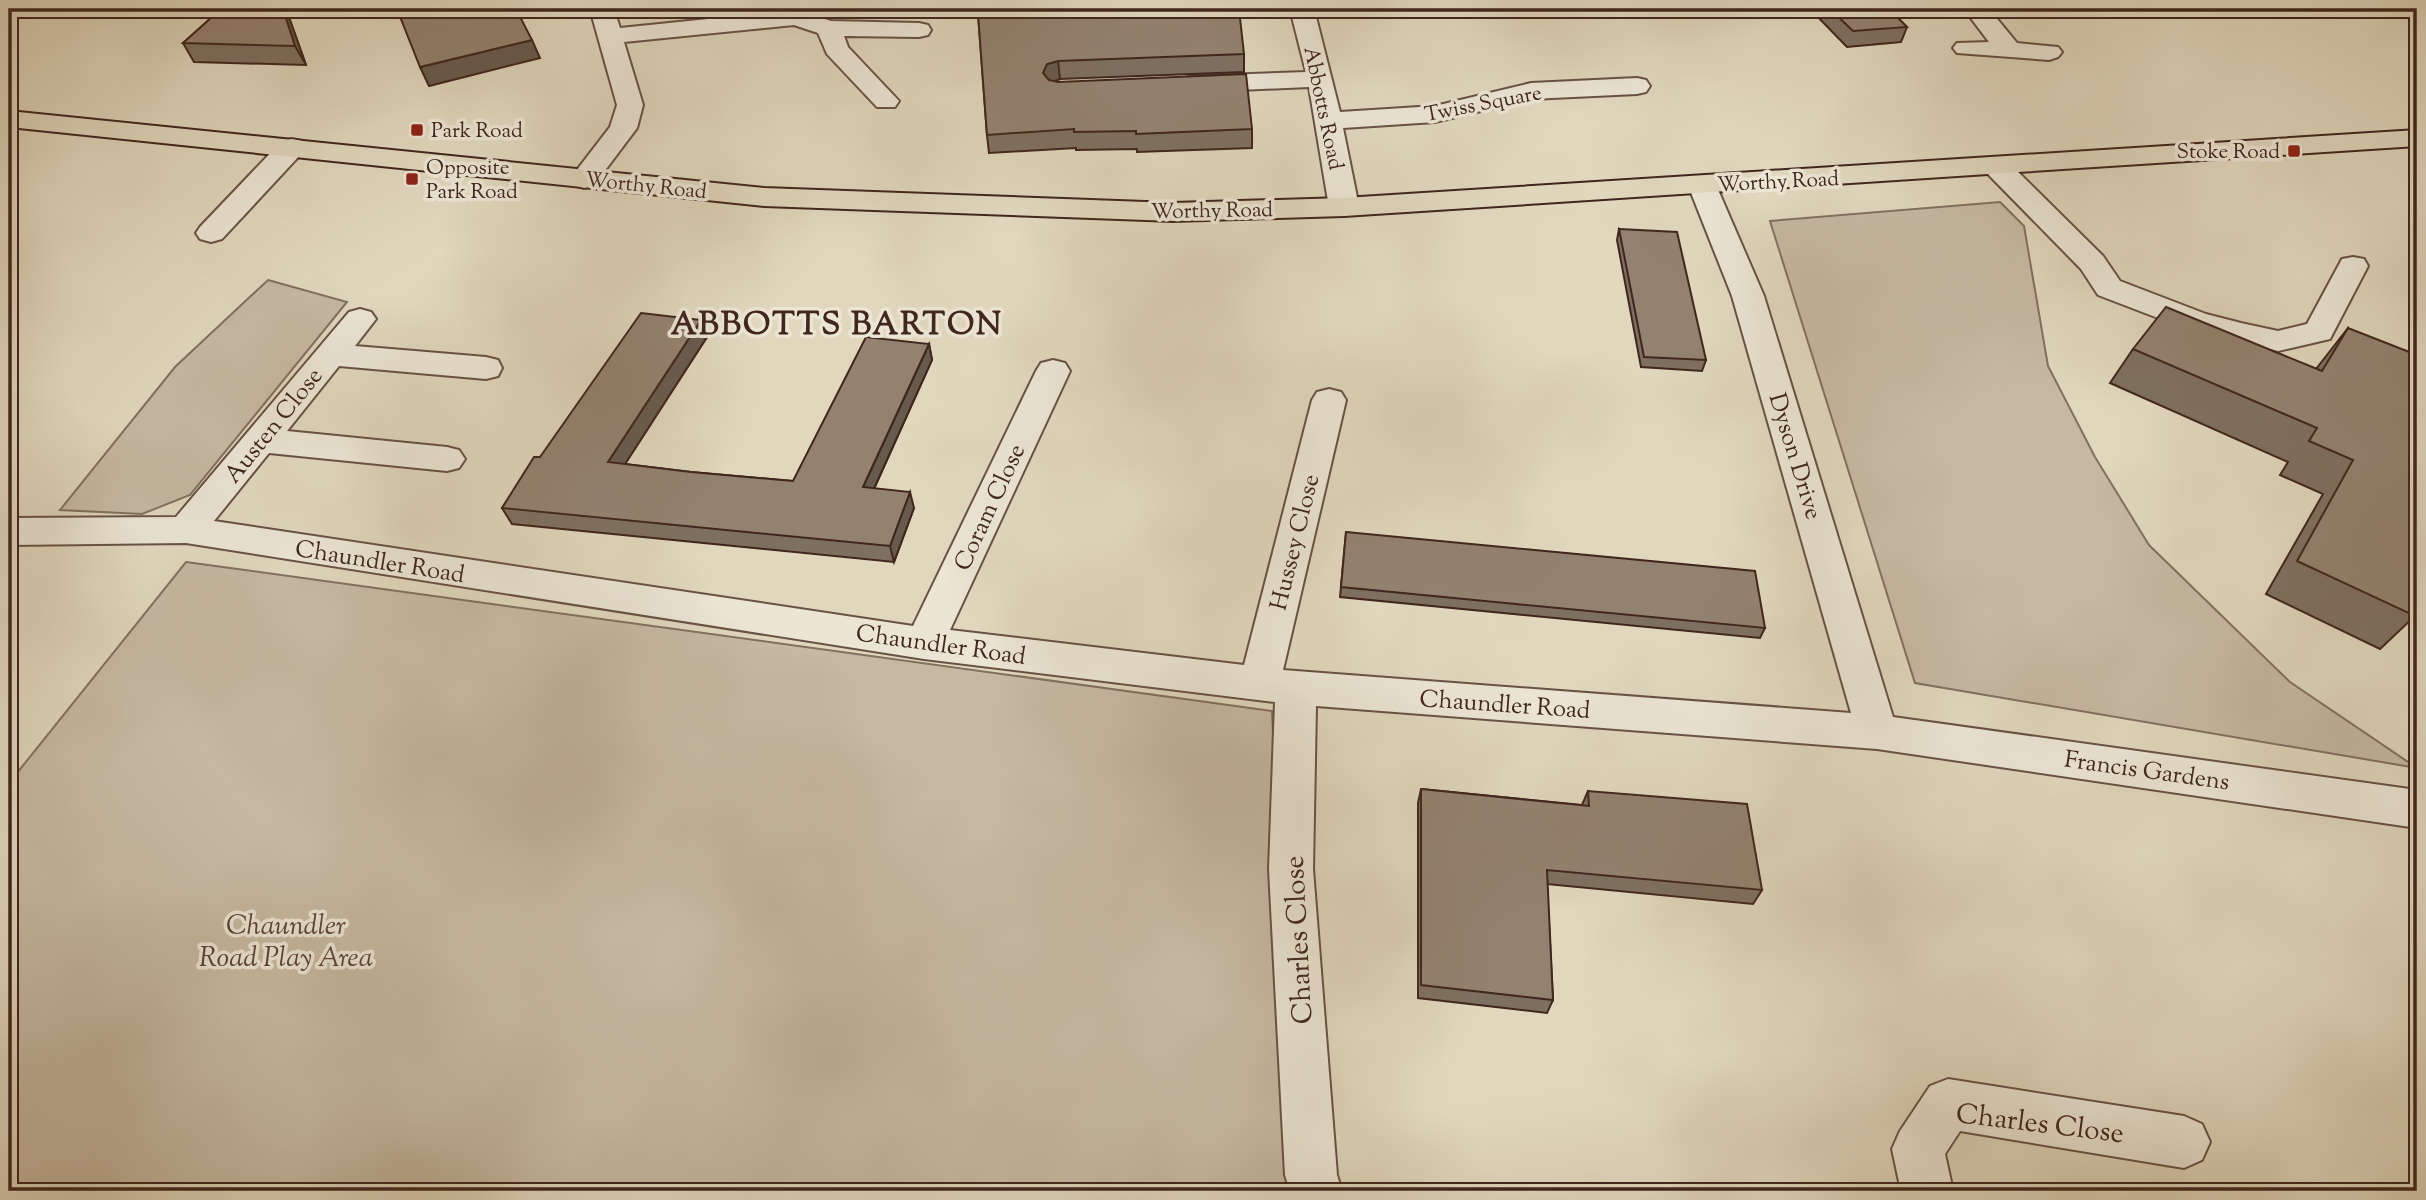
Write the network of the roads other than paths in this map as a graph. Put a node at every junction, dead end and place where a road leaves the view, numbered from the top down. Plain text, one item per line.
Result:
1 (602, 9) edge
2 (1302, 9) edge
3 (1976, 9) edge
4 (829, 28) junction
5 (919, 30) dead end
6 (612, 36) junction
7 (1966, 48) dead end
8 (2008, 48) junction
9 (2049, 51) dead end
10 (1321, 79) junction
11 (1170, 85) edge
12 (1637, 86) dead end
13 (886, 100) dead end
14 (9, 120) edge
15 (1329, 121) junction
16 (2417, 138) edge
17 (292, 147) junction
18 (1995, 165) junction
19 (584, 179) junction
20 (1702, 185) junction
21 (1344, 207) junction
22 (211, 233) dead end
23 (2353, 266) dead end
24 (360, 319) dead end
25 (2298, 339) junction
26 (2336, 354) edge
27 (330, 355) junction
28 (486, 368) dead end
29 (1053, 370) dead end
30 (1329, 400) dead end
31 (261, 440) junction
32 (447, 459) dead end
33 (186, 530) junction
34 (9, 532) edge
35 (924, 643) junction
36 (1278, 686) junction
37 (1877, 732) junction
38 (2417, 808) edge
39 (2184, 1142) dead end
40 (1316, 1191) edge
41 (1927, 1191) edge

1 - 6 street
2 - 10 street, Abbotts Road
3 - 8 street
4 - 5 street
4 - 6 street
4 - 13 street
6 - 19 street
7 - 8 street
8 - 9 street
10 - 11 street
10 - 15 street, Abbotts Road
12 - 15 street, Twiss Square
14 - 17 main road, Worthy Road
15 - 21 street, Abbotts Road
16 - 18 main road, Worthy Road
17 - 19 main road, Worthy Road
17 - 22 street
18 - 20 main road, Worthy Road
18 - 25 street
19 - 21 main road, Worthy Road
20 - 21 main road, Worthy Road
20 - 37 street, Dyson Drive
23 - 25 street
24 - 27 street, Austen Close
25 - 26 street
27 - 28 street
27 - 31 street, Austen Close
29 - 35 street, Coram Close
30 - 36 street, Hussey Close
31 - 32 street
31 - 33 street, Austen Close
33 - 34 street, Chaundler Road
33 - 35 street, Chaundler Road
35 - 36 street, Chaundler Road
36 - 37 street, Chaundler Road
36 - 40 street, Charles Close
37 - 38 street, Francis Gardens
39 - 41 street, Charles Close

